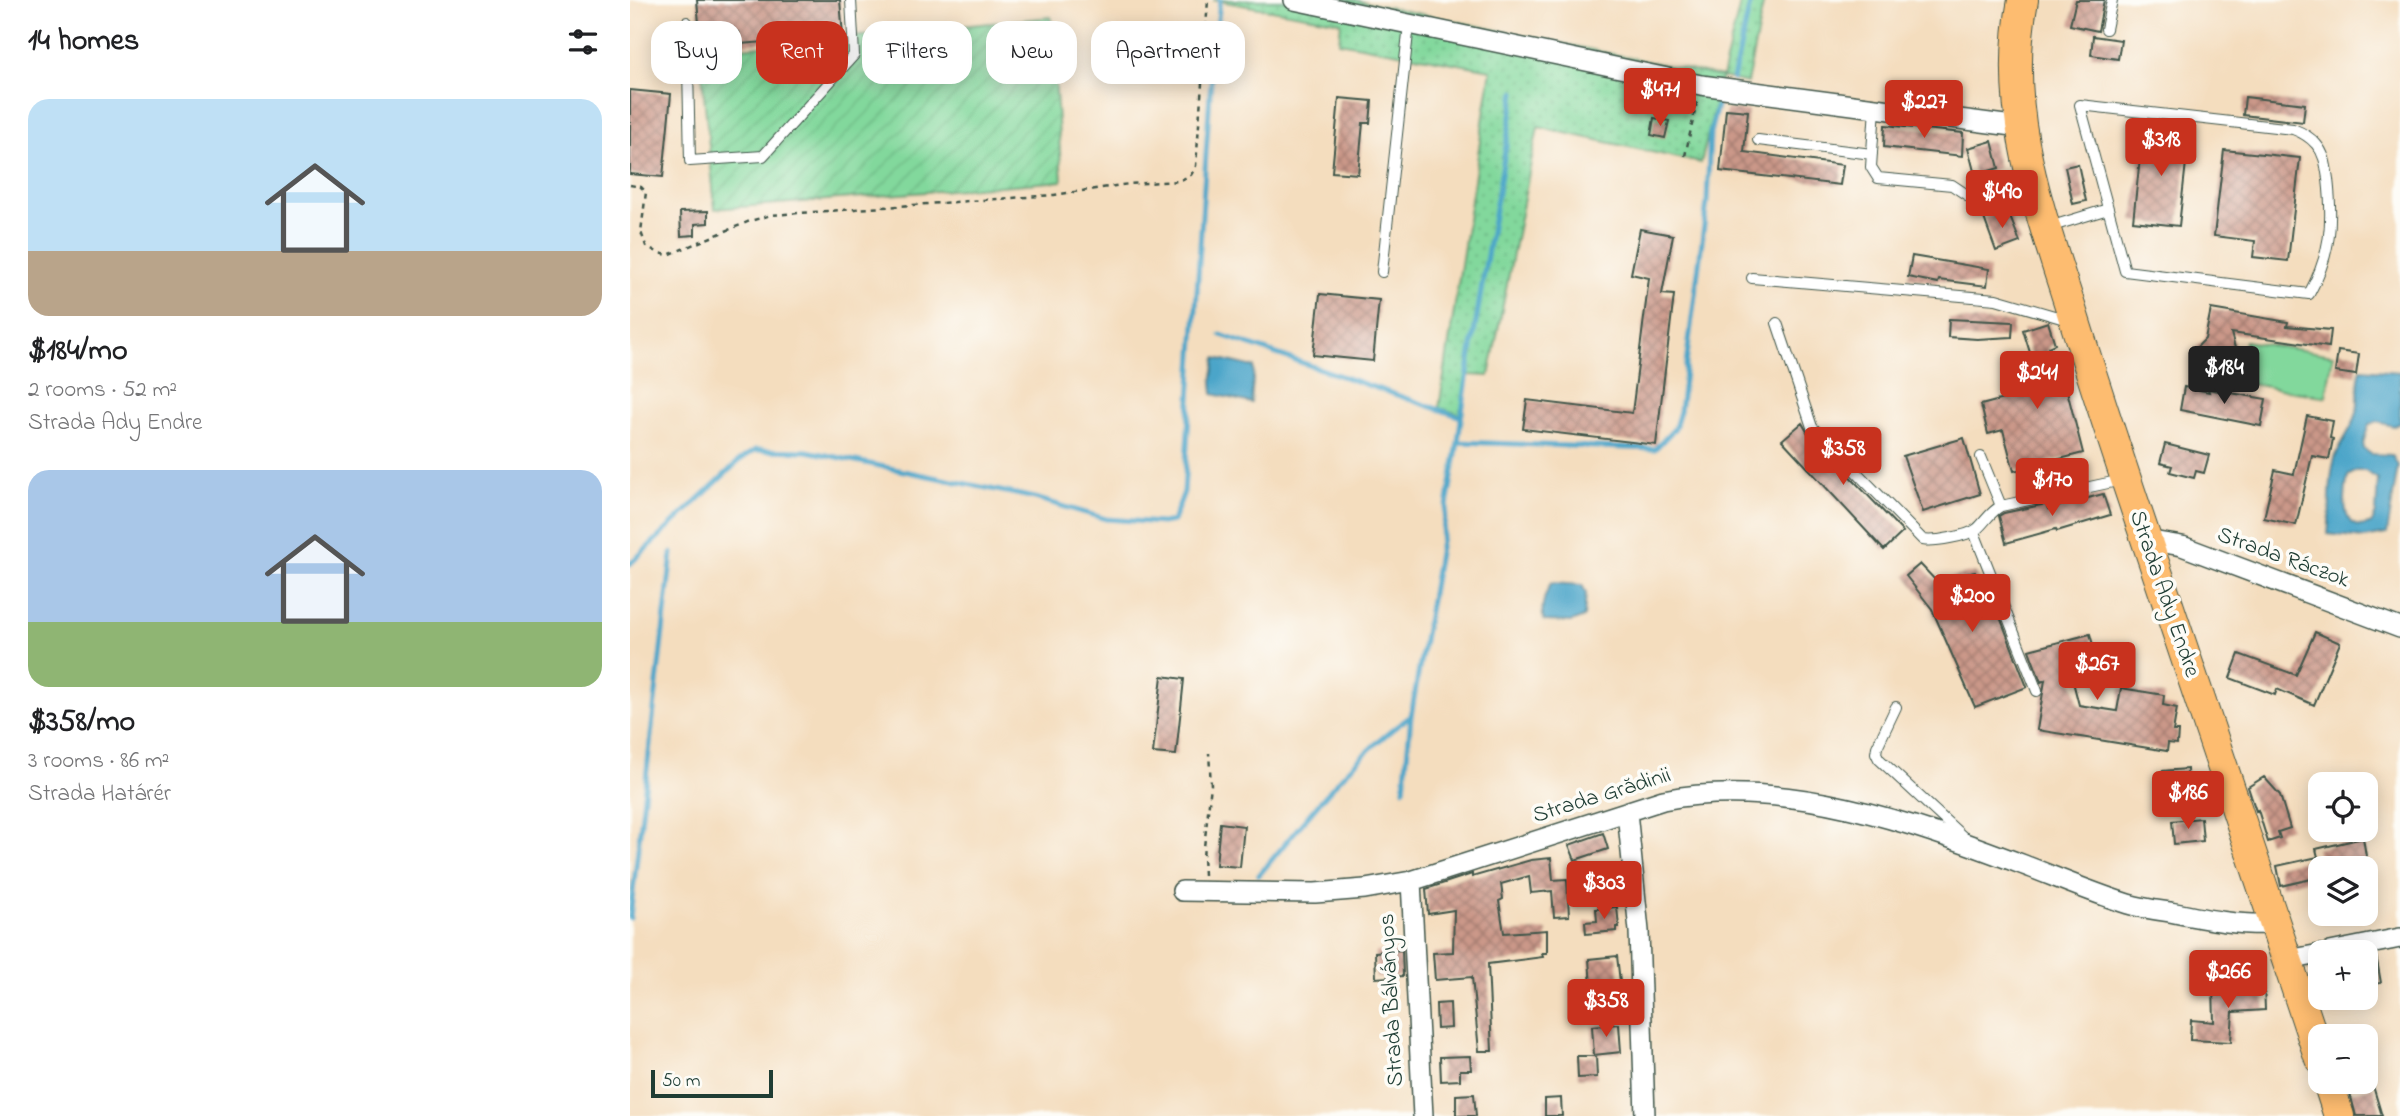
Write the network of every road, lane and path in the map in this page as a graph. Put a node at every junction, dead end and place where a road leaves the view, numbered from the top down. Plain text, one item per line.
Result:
1 (851, 0) edge
2 (1209, 0) edge
3 (1294, 0) edge
4 (2023, 0) edge
5 (2112, 0) edge
6 (1409, 24) junction
7 (2106, 29) dead end
8 (688, 84) edge
9 (1701, 85) junction
10 (1875, 108) junction
11 (2021, 127) junction
12 (1758, 140) dead end
13 (1872, 154) junction
14 (1685, 156) dead end
15 (2030, 180) junction
16 (630, 185) edge
17 (2108, 209) junction
18 (2045, 228) junction
19 (1382, 272) dead end
20 (1752, 278) dead end
21 (2075, 322) junction
22 (1777, 323) dead end
23 (1981, 457) dead end
24 (2126, 479) junction
25 (2001, 506) junction
26 (1974, 531) junction
27 (2146, 540) junction
28 (2400, 628) edge
29 (2037, 691) dead end
30 (1896, 707) dead end
31 (1209, 753) dead end
32 (1627, 812) junction
33 (1971, 845) junction
34 (1411, 881) junction
35 (1182, 891) dead end
36 (1207, 891) junction
37 (2275, 924) junction
38 (2400, 938) edge
39 (2378, 942) edge
40 (2308, 956) edge
41 (2288, 960) junction
42 (2309, 1024) edge
43 (2332, 1094) edge
44 (1423, 1116) edge
45 (1645, 1116) edge
46 (2339, 1116) edge

1 - 8 lane
2 - 16 path
3 - 6 street
4 - 11 main road, Strada Ady Endre
5 - 7 lane
6 - 9 street
6 - 19 lane
9 - 10 street
9 - 14 path
10 - 11 street
10 - 13 lane
11 - 15 main road, Strada Ady Endre
12 - 13 lane
13 - 15 lane
15 - 18 main road, Strada Ady Endre
17 - 17 lane
17 - 18 lane
18 - 21 main road, Strada Ady Endre
20 - 21 lane
21 - 24 main road, Strada Ady Endre
22 - 26 lane
23 - 25 lane
24 - 25 lane
24 - 27 main road, Strada Ady Endre
25 - 26 lane
26 - 29 lane
27 - 28 street, Strada Ráczok
27 - 37 main road, Strada Ady Endre
30 - 33 lane
31 - 36 path
32 - 33 street, Strada Grădinii
32 - 34 street, Strada Grădinii
32 - 45 street
33 - 37 street, Strada Grădinii
34 - 36 street, Strada Grădinii
34 - 44 street, Strada Bálványos
35 - 36 street, Strada Grădinii
37 - 41 main road, Strada Ady Endre
38 - 39 street
40 - 41 street
41 - 42 main road, Strada Ady Endre
43 - 46 main road

